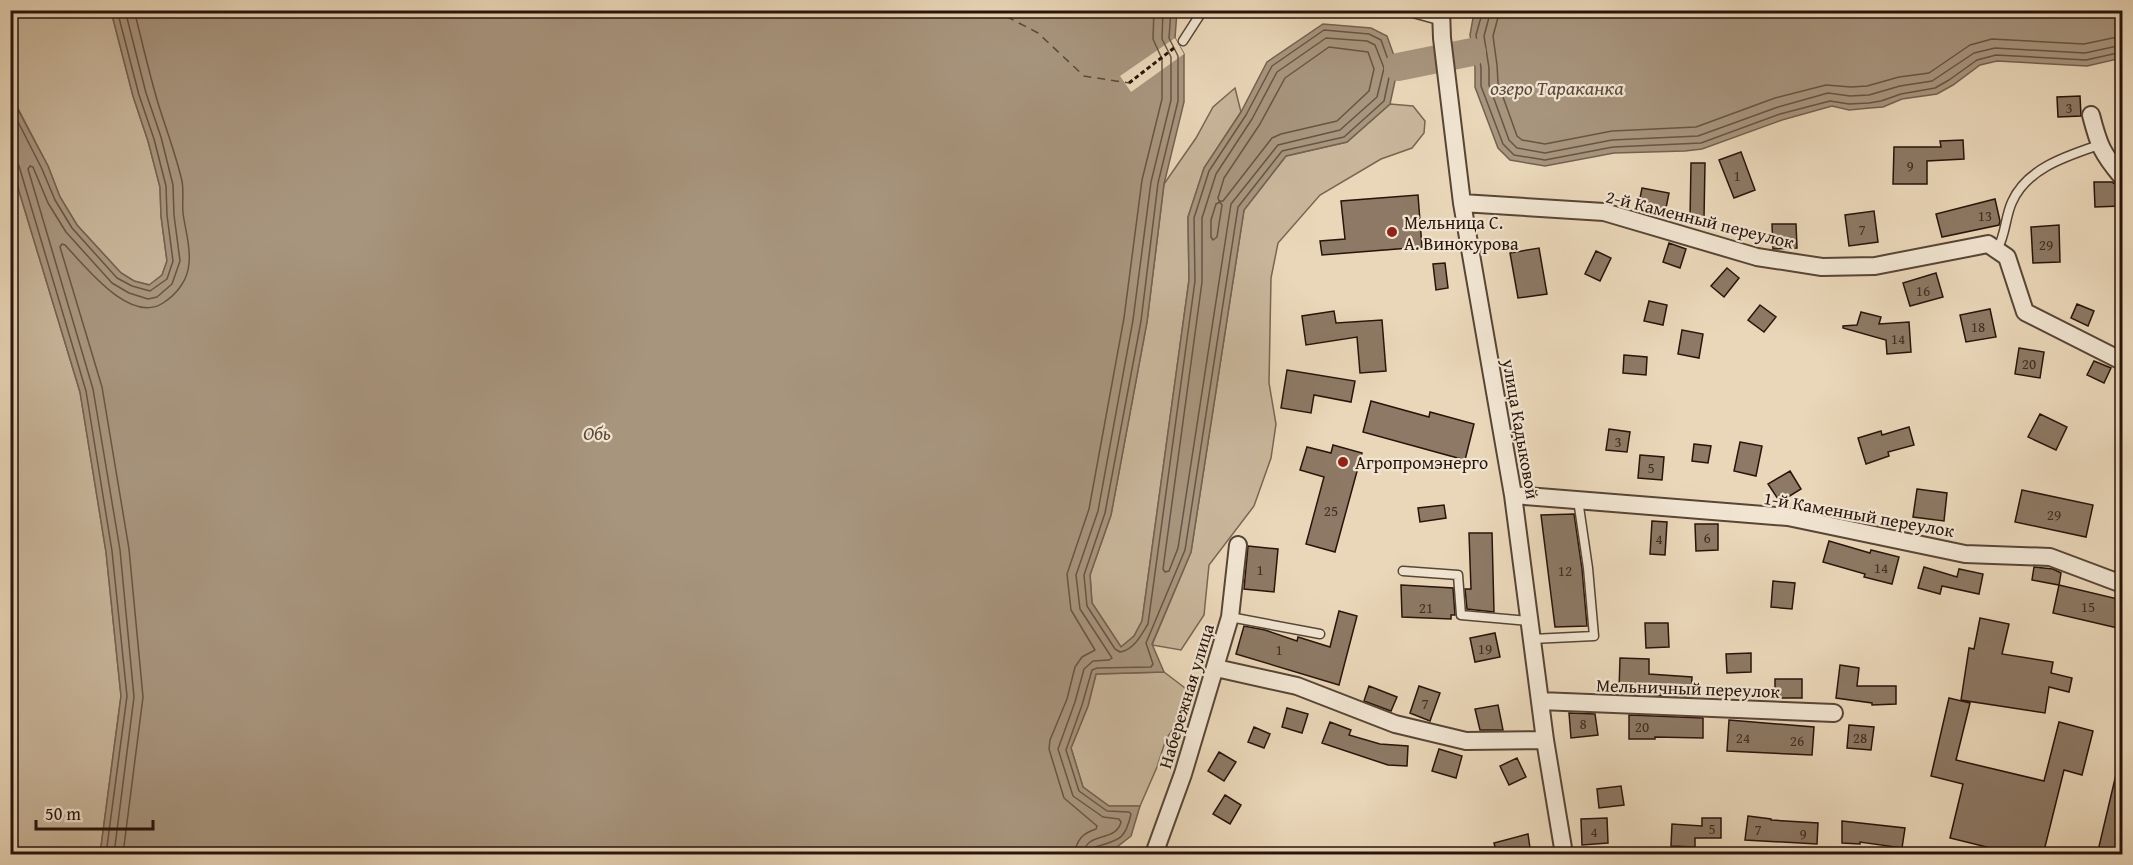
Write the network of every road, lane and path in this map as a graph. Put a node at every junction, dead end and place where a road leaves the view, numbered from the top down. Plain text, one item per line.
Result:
1 (1203, 10) edge
2 (1402, 10) edge
3 (1442, 23) edge
4 (1183, 41) joint
5 (1129, 83) dead end
6 (2091, 115) dead end
7 (2098, 145) junction
8 (2122, 177) edge
9 (1462, 203) junction
10 (1997, 250) junction
11 (2122, 361) edge
12 (1513, 495) junction
13 (1578, 500) junction
14 (1238, 545) dead end
15 (1403, 571) dead end
16 (2122, 584) edge
17 (1230, 617) junction
18 (1529, 621) junction
19 (1320, 634) dead end
20 (1532, 639) junction
21 (1216, 668) junction
22 (1540, 701) junction
23 (1834, 713) dead end
24 (1545, 740) junction
25 (1154, 855) edge
26 (1564, 855) edge

1 - 4 lane
2 - 3 lane
3 - 9 street, улица Кадыковой
4 - 5 path
6 - 7 street
7 - 8 street
7 - 10 lane
9 - 10 street, 2-й Каменный переулок
9 - 12 street, улица Кадыковой
10 - 11 street
12 - 13 street, 1-й Каменный переулок
12 - 18 street, улица Кадыковой
13 - 16 street, 1-й Каменный переулок
13 - 20 lane
14 - 17 street, Набережная улица
15 - 18 lane
17 - 19 lane
17 - 21 street, Набережная улица
18 - 20 street, улица Кадыковой
20 - 22 street, улица Кадыковой
21 - 24 street
21 - 25 street, Набережная улица
22 - 23 street, Мельничный переулок
22 - 24 street, улица Кадыковой
24 - 26 street, улица Кадыковой

